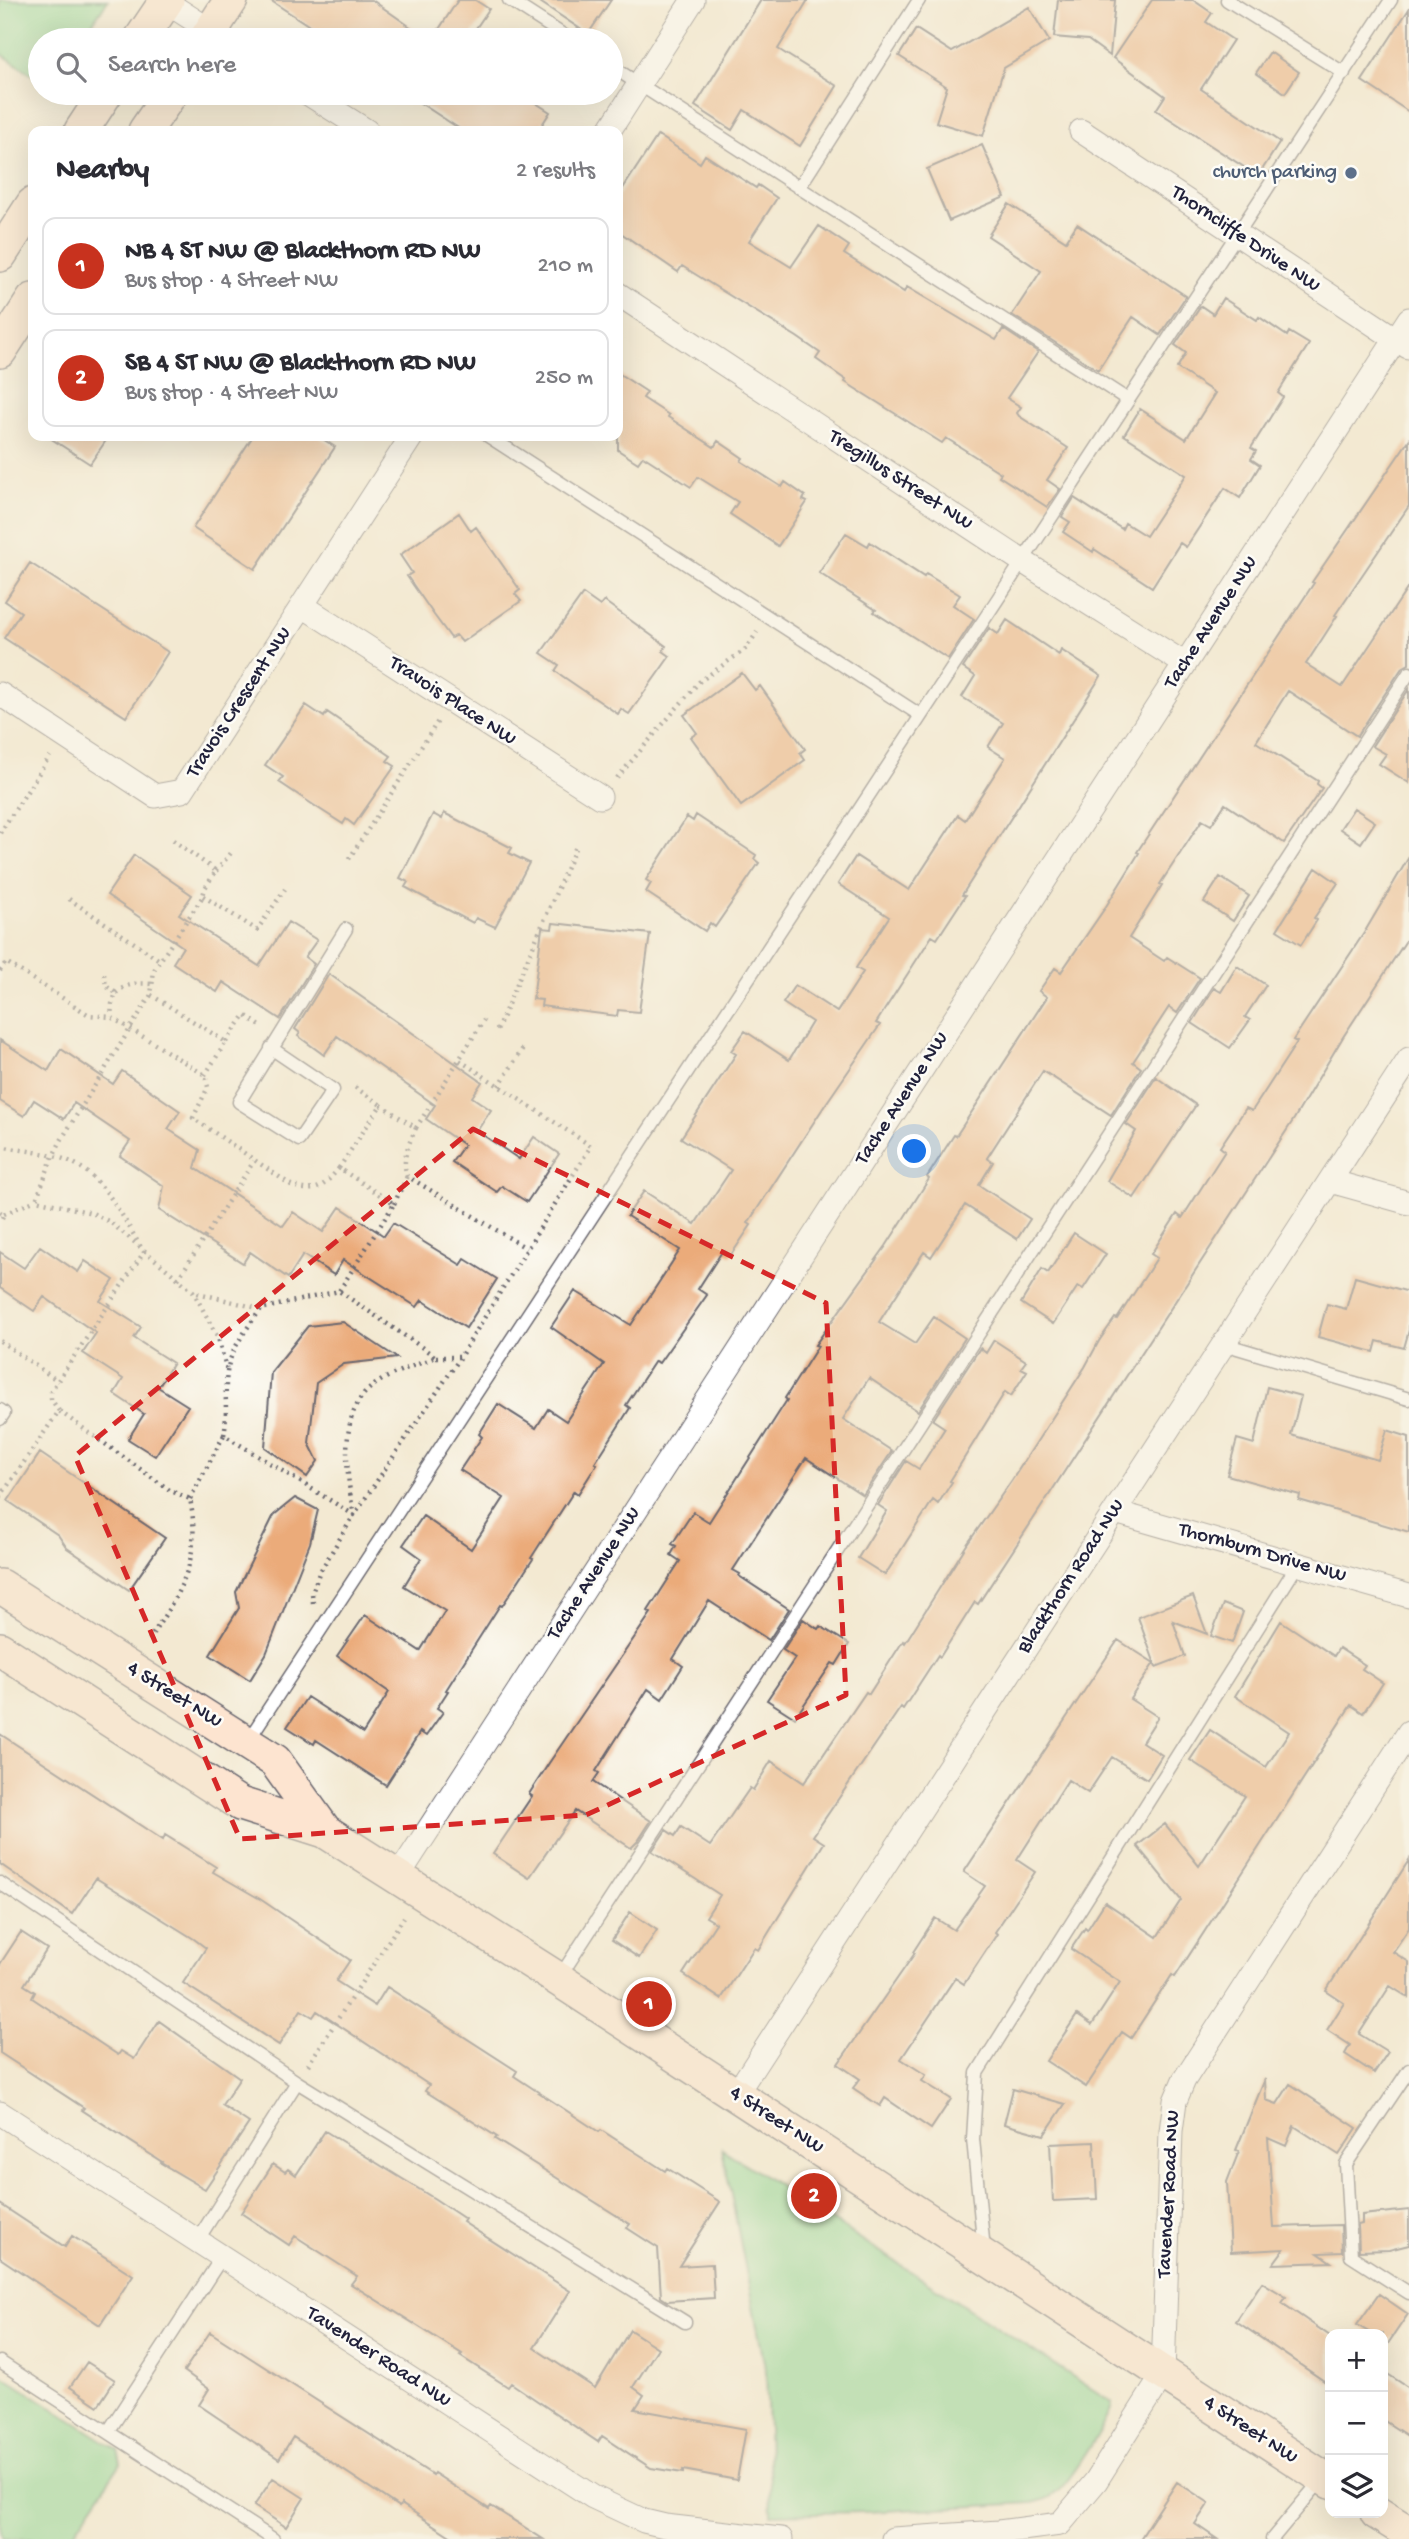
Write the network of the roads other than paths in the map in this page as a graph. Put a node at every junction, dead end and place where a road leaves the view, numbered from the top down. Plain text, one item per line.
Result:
1 (231, 0) edge
2 (509, 0) edge
3 (693, 0) edge
4 (919, 0) edge
5 (1227, 0) edge
6 (1391, 0) edge
7 (166, 1) edge
8 (148, 28) edge
9 (202, 28) edge
10 (218, 28) edge
11 (552, 28) edge
12 (1344, 73) junction
13 (623, 74) edge
14 (639, 84) junction
15 (98, 105) edge
16 (163, 105) edge
17 (326, 105) edge
18 (84, 126) edge
19 (148, 126) edge
20 (359, 126) edge
21 (612, 126) edge
22 (1082, 131) dead end
23 (800, 186) junction
24 (28, 212) edge
25 (1237, 234) junction
26 (0, 255) edge
27 (623, 297) edge
28 (28, 308) edge
29 (1409, 319) edge
30 (1402, 344) edge
31 (0, 351) edge
32 (1128, 400) junction
33 (409, 441) edge
34 (496, 441) edge
35 (1022, 561) junction
36 (303, 606) junction
37 (1185, 664) junction
38 (1409, 673) edge
39 (0, 694) edge
40 (920, 715) junction
41 (600, 797) road end
42 (346, 929) dead end
43 (271, 1048) junction
44 (1409, 1059) edge
45 (1330, 1181) junction
46 (1409, 1203) edge
47 (1223, 1344) junction
48 (1409, 1399) edge
49 (0, 1410) edge
50 (0, 1419) edge
51 (1115, 1511) junction
52 (1298, 1564) junction
53 (0, 1586) edge
54 (1409, 1596) edge
55 (0, 1648) edge
56 (1409, 1732) edge
57 (247, 1742) junction
58 (325, 1832) junction
59 (0, 1883) edge
60 (408, 1885) junction
61 (558, 1979) junction
62 (1409, 2070) edge
63 (297, 2082) junction
64 (736, 2094) junction
65 (0, 2113) edge
66 (197, 2241) junction
67 (222, 2257) junction
68 (984, 2258) junction
69 (1409, 2293) edge
70 (685, 2322) dead end
71 (0, 2362) edge
72 (1164, 2375) junction
73 (108, 2432) junction
74 (1325, 2479) edge
75 (1325, 2481) edge
76 (1385, 2518) edge
77 (1409, 2533) edge
78 (999, 2535) edge
79 (273, 2539) edge
80 (781, 2539) edge
81 (893, 2539) edge
82 (1272, 2539) edge

1 - 10 main road
2 - 11 lane
3 - 14 street
4 - 23 lane
5 - 12 lane
6 - 12 lane
7 - 8 main road
7 - 9 street
12 - 25 lane
13 - 14 lane
14 - 21 street
14 - 23 lane
15 - 18 main road
16 - 19 main road
17 - 20 street
22 - 25 street, Thorncliffe Drive NW
23 - 32 lane
24 - 26 main road
25 - 30 street, Thorncliffe Drive NW
25 - 32 lane
27 - 35 street, Tregillus Street NW
28 - 31 main road
29 - 30 street, Tache Avenue NW
30 - 37 street, Tache Avenue NW
32 - 35 lane
33 - 36 street, Travois Crescent NW
34 - 40 lane
35 - 37 street, Tregillus Street NW
35 - 40 lane
36 - 39 street, Travois Crescent NW
36 - 41 street, Travois Place NW
37 - 60 street, Tache Avenue NW
38 - 61 lane
40 - 57 lane
42 - 43 lane
43 - 43 lane
44 - 45 street, Blackthorn Road NW
45 - 46 street
45 - 47 street, Blackthorn Road NW
47 - 48 lane
47 - 51 street, Blackthorn Road NW
49 - 50 lane
51 - 52 street, Thornburn Drive NW
51 - 64 street, Blackthorn Road NW
52 - 54 street, Thornburn Drive NW
52 - 68 lane
53 - 57 main road, 4 Street NW
55 - 58 main road, 4 Street NW
56 - 72 street, Tavender Road NW
57 - 58 main road, 4 Street NW
58 - 60 main road, 4 Street NW
59 - 63 lane
60 - 61 main road, 4 Street NW
61 - 64 main road, 4 Street NW
62 - 69 lane
63 - 66 lane
63 - 70 lane
64 - 68 main road, 4 Street NW
65 - 66 street, Tavender Road NW
66 - 67 street, Tavender Road NW
67 - 73 lane
67 - 80 street, Tavender Road NW
68 - 72 main road, 4 Street NW
71 - 73 lane
72 - 74 main road, 4 Street NW
72 - 78 street
73 - 79 lane
75 - 82 lane
76 - 77 main road
78 - 81 street

